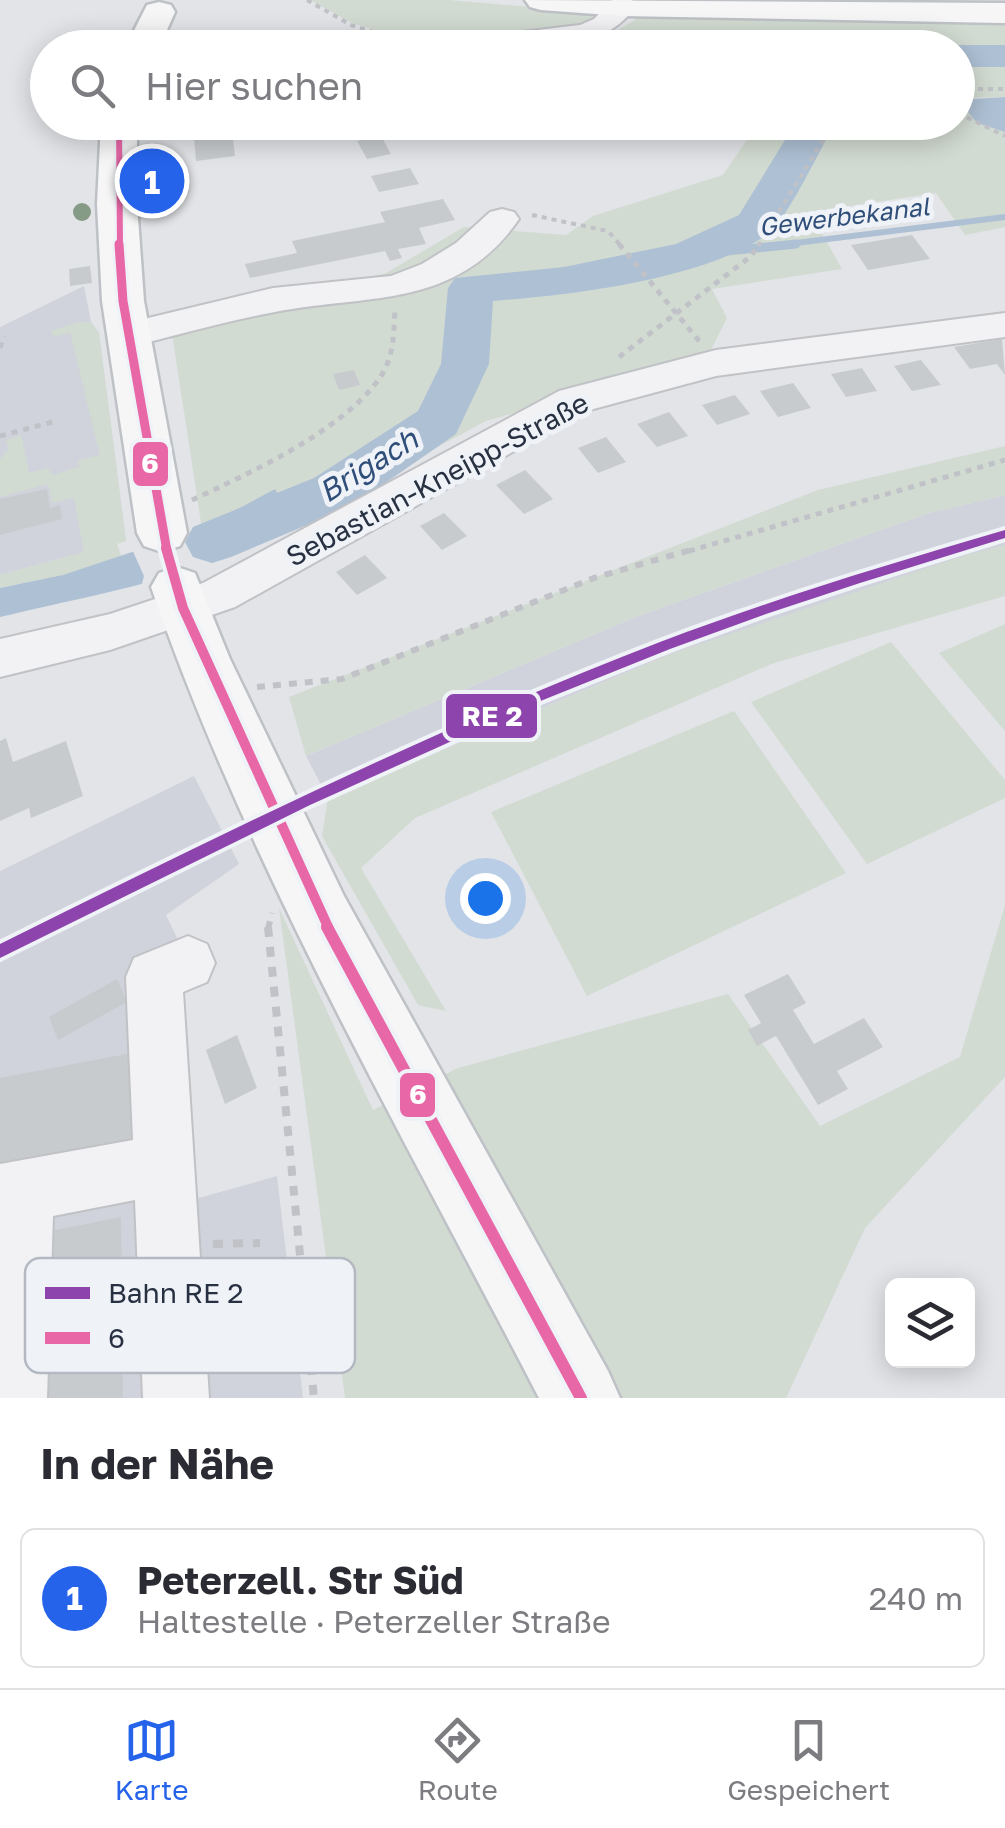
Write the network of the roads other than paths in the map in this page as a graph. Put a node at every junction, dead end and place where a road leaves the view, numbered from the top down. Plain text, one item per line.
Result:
1 (541, 0) edge
2 (161, 4) edge
3 (622, 6) junction
4 (1005, 13) edge
5 (150, 30) edge
6 (593, 30) edge
7 (119, 140) edge
8 (502, 219) road end
9 (1005, 325) edge
10 (128, 335) junction
11 (171, 519) road end
12 (180, 598) junction
13 (0, 658) edge
14 (188, 963) dead end
15 (162, 1164) junction
16 (11, 1192) edge
17 (167, 1258) edge
18 (174, 1373) edge
19 (14, 1398) edge
20 (176, 1398) edge
21 (581, 1398) edge

1 - 3 main road
2 - 5 main road
3 - 4 main road
3 - 6 street
7 - 10 main road
8 - 10 street
9 - 12 street, Sebastian-Kneipp-Straße
10 - 11 main road
12 - 13 street, Sebastian-Kneipp-Straße
12 - 21 main road
14 - 15 street
15 - 16 street
15 - 17 street
16 - 19 street
18 - 20 street

